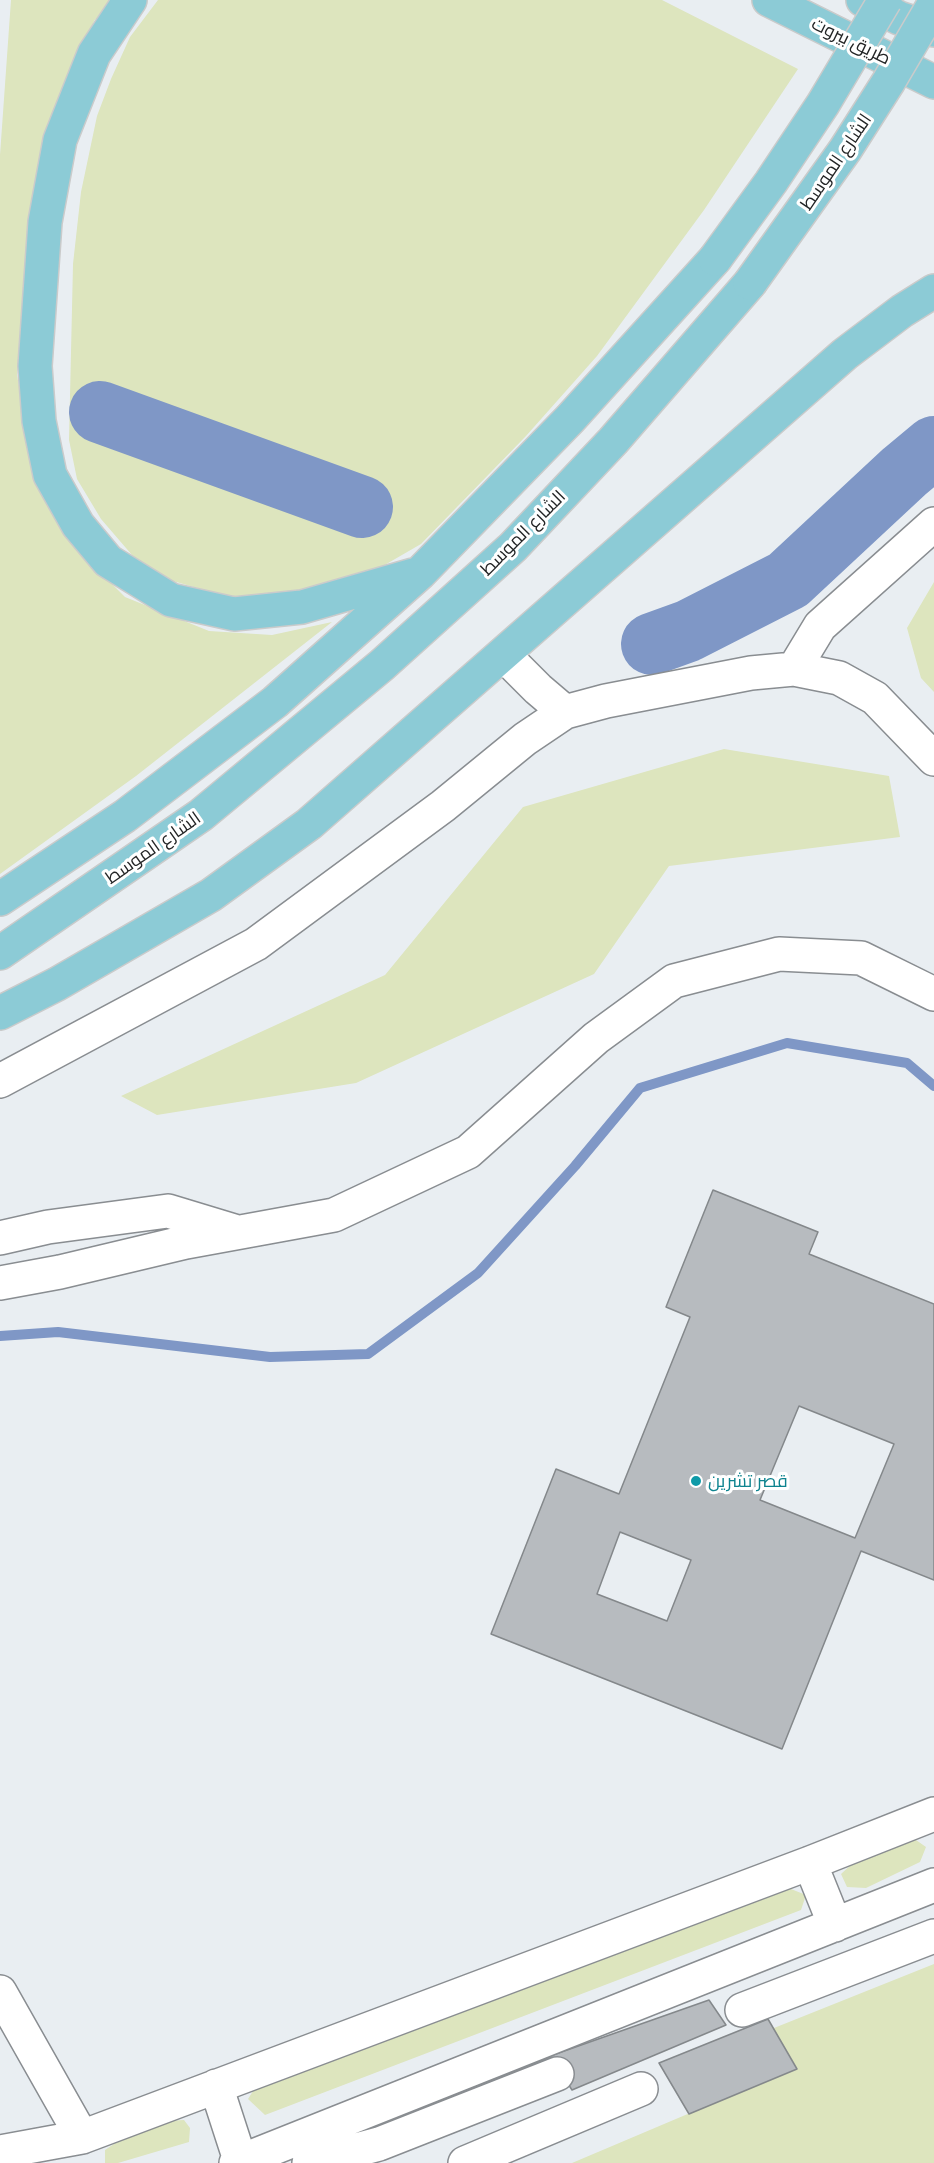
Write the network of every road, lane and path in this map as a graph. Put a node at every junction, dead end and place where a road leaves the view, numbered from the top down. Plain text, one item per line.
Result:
1 (130, 0) edge
2 (769, 0) edge
3 (863, 0) edge
4 (885, 0) edge
5 (934, 4) edge
6 (934, 30) edge
7 (934, 82) edge
8 (934, 291) edge
9 (934, 524) edge
10 (420, 573) junction
11 (504, 655) junction
12 (794, 669) junction
13 (565, 712) junction
14 (934, 759) edge
15 (0, 899) edge
16 (0, 953) edge
17 (934, 994) edge
18 (0, 1012) edge
19 (0, 1080) edge
20 (238, 1233) junction
21 (0, 1238) edge
22 (0, 1283) edge
23 (933, 1817) edge
24 (810, 1863) junction
25 (934, 1885) edge
26 (835, 1925) junction
27 (934, 1936) edge
28 (0, 1992) edge
29 (742, 2010) dead end
30 (557, 2074) dead end
31 (216, 2086) junction
32 (641, 2089) dead end
33 (82, 2137) junction
34 (0, 2152) edge
35 (241, 2163) edge
36 (309, 2163) edge
37 (465, 2163) edge

1 - 10 main road
2 - 7 main road, طريق بيروت
3 - 6 main road
4 - 10 main road, bridge
5 - 16 main road, الشارع الموسط, bridge
8 - 11 main road
9 - 12 lane
10 - 15 main road
11 - 13 lane
11 - 18 main road
12 - 13 lane
12 - 14 lane
13 - 19 lane
17 - 20 lane
20 - 21 lane
20 - 22 lane
23 - 24 lane
24 - 26 lane
24 - 31 lane
25 - 26 lane
26 - 35 lane
27 - 29 lane
28 - 33 lane
30 - 36 lane
31 - 33 lane
31 - 35 lane
32 - 37 lane
33 - 34 lane

